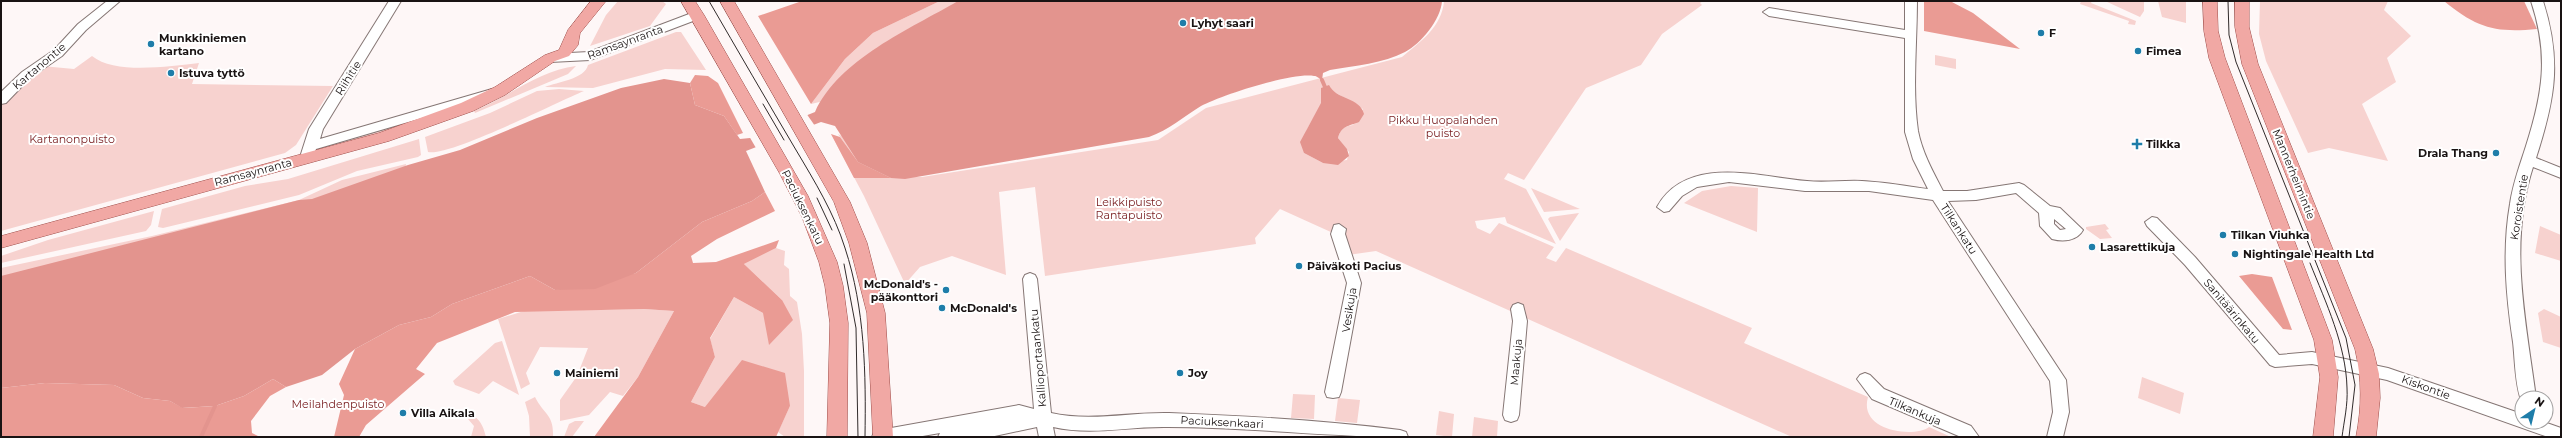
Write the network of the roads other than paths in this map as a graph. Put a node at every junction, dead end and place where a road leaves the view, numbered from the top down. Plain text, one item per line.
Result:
1 (114, 1) edge
2 (396, 1) edge
3 (583, 1) edge
4 (599, 1) edge
5 (688, 1) edge
6 (727, 1) edge
7 (1911, 1) edge
8 (2210, 1) edge
9 (2242, 1) edge
10 (2537, 1) edge
11 (1769, 12) dead end
12 (697, 15) junction
13 (576, 28) junction
14 (1910, 35) junction
15 (550, 58) junction
16 (1, 100) edge
17 (308, 152) junction
18 (2528, 160) junction
19 (2561, 174) edge
20 (1937, 195) junction
21 (1664, 207) dead end
22 (2046, 211) dead end
23 (2152, 222) dead end
24 (1339, 229) dead end
25 (1, 242) edge
26 (1030, 279) dead end
27 (1518, 309) dead end
28 (2327, 361) junction
29 (2371, 370) junction
30 (1865, 379) dead end
31 (2527, 390) edge
32 (1333, 392) dead end
33 (1511, 415) dead end
34 (2514, 418) edge
35 (1044, 419) junction
36 (2548, 430) edge
37 (2561, 435) edge
38 (837, 437) edge
39 (882, 437) edge
40 (946, 437) edge
41 (1046, 437) edge
42 (1400, 437) edge
43 (1971, 437) edge
44 (2055, 437) edge
45 (2323, 437) edge
46 (2366, 437) edge

1 - 16 street, Kartanontie
2 - 17 street, Riihitie
3 - 13 main road, Ramsaynranta
4 - 13 main road, Ramsaynranta
5 - 12 main road, Paciuksenkatu
6 - 39 main road
7 - 14 street, Tilkankatu
8 - 28 main road
9 - 29 main road, Mannerheimintie
10 - 18 street, Koroistentie
11 - 14 street
12 - 15 street, Ramsaynranta
12 - 38 main road, Paciuksenkatu
13 - 15 main road, Ramsaynranta
14 - 20 street, Tilkankatu
15 - 17 main road, Ramsaynranta
17 - 25 main road, Ramsaynranta
18 - 19 street
18 - 31 street, Koroistentie
20 - 21 street
20 - 22 street
20 - 44 street, Tilkankatu
23 - 28 street, Sanitäärinkatu
24 - 32 street, Vesikuja
26 - 35 street, Kallioportaankatu
27 - 33 street, Maakuja
28 - 29 street, Kiskontie
28 - 45 main road
29 - 34 street, Kiskontie
29 - 46 main road, Mannerheimintie
30 - 43 street, Tilkankuja
35 - 39 street, Paciuksenkaari
35 - 40 street, Paciuksenkaari
35 - 41 street, Kallioportaankatu
35 - 42 street, Paciuksenkaari
36 - 37 street, Kiskontie

